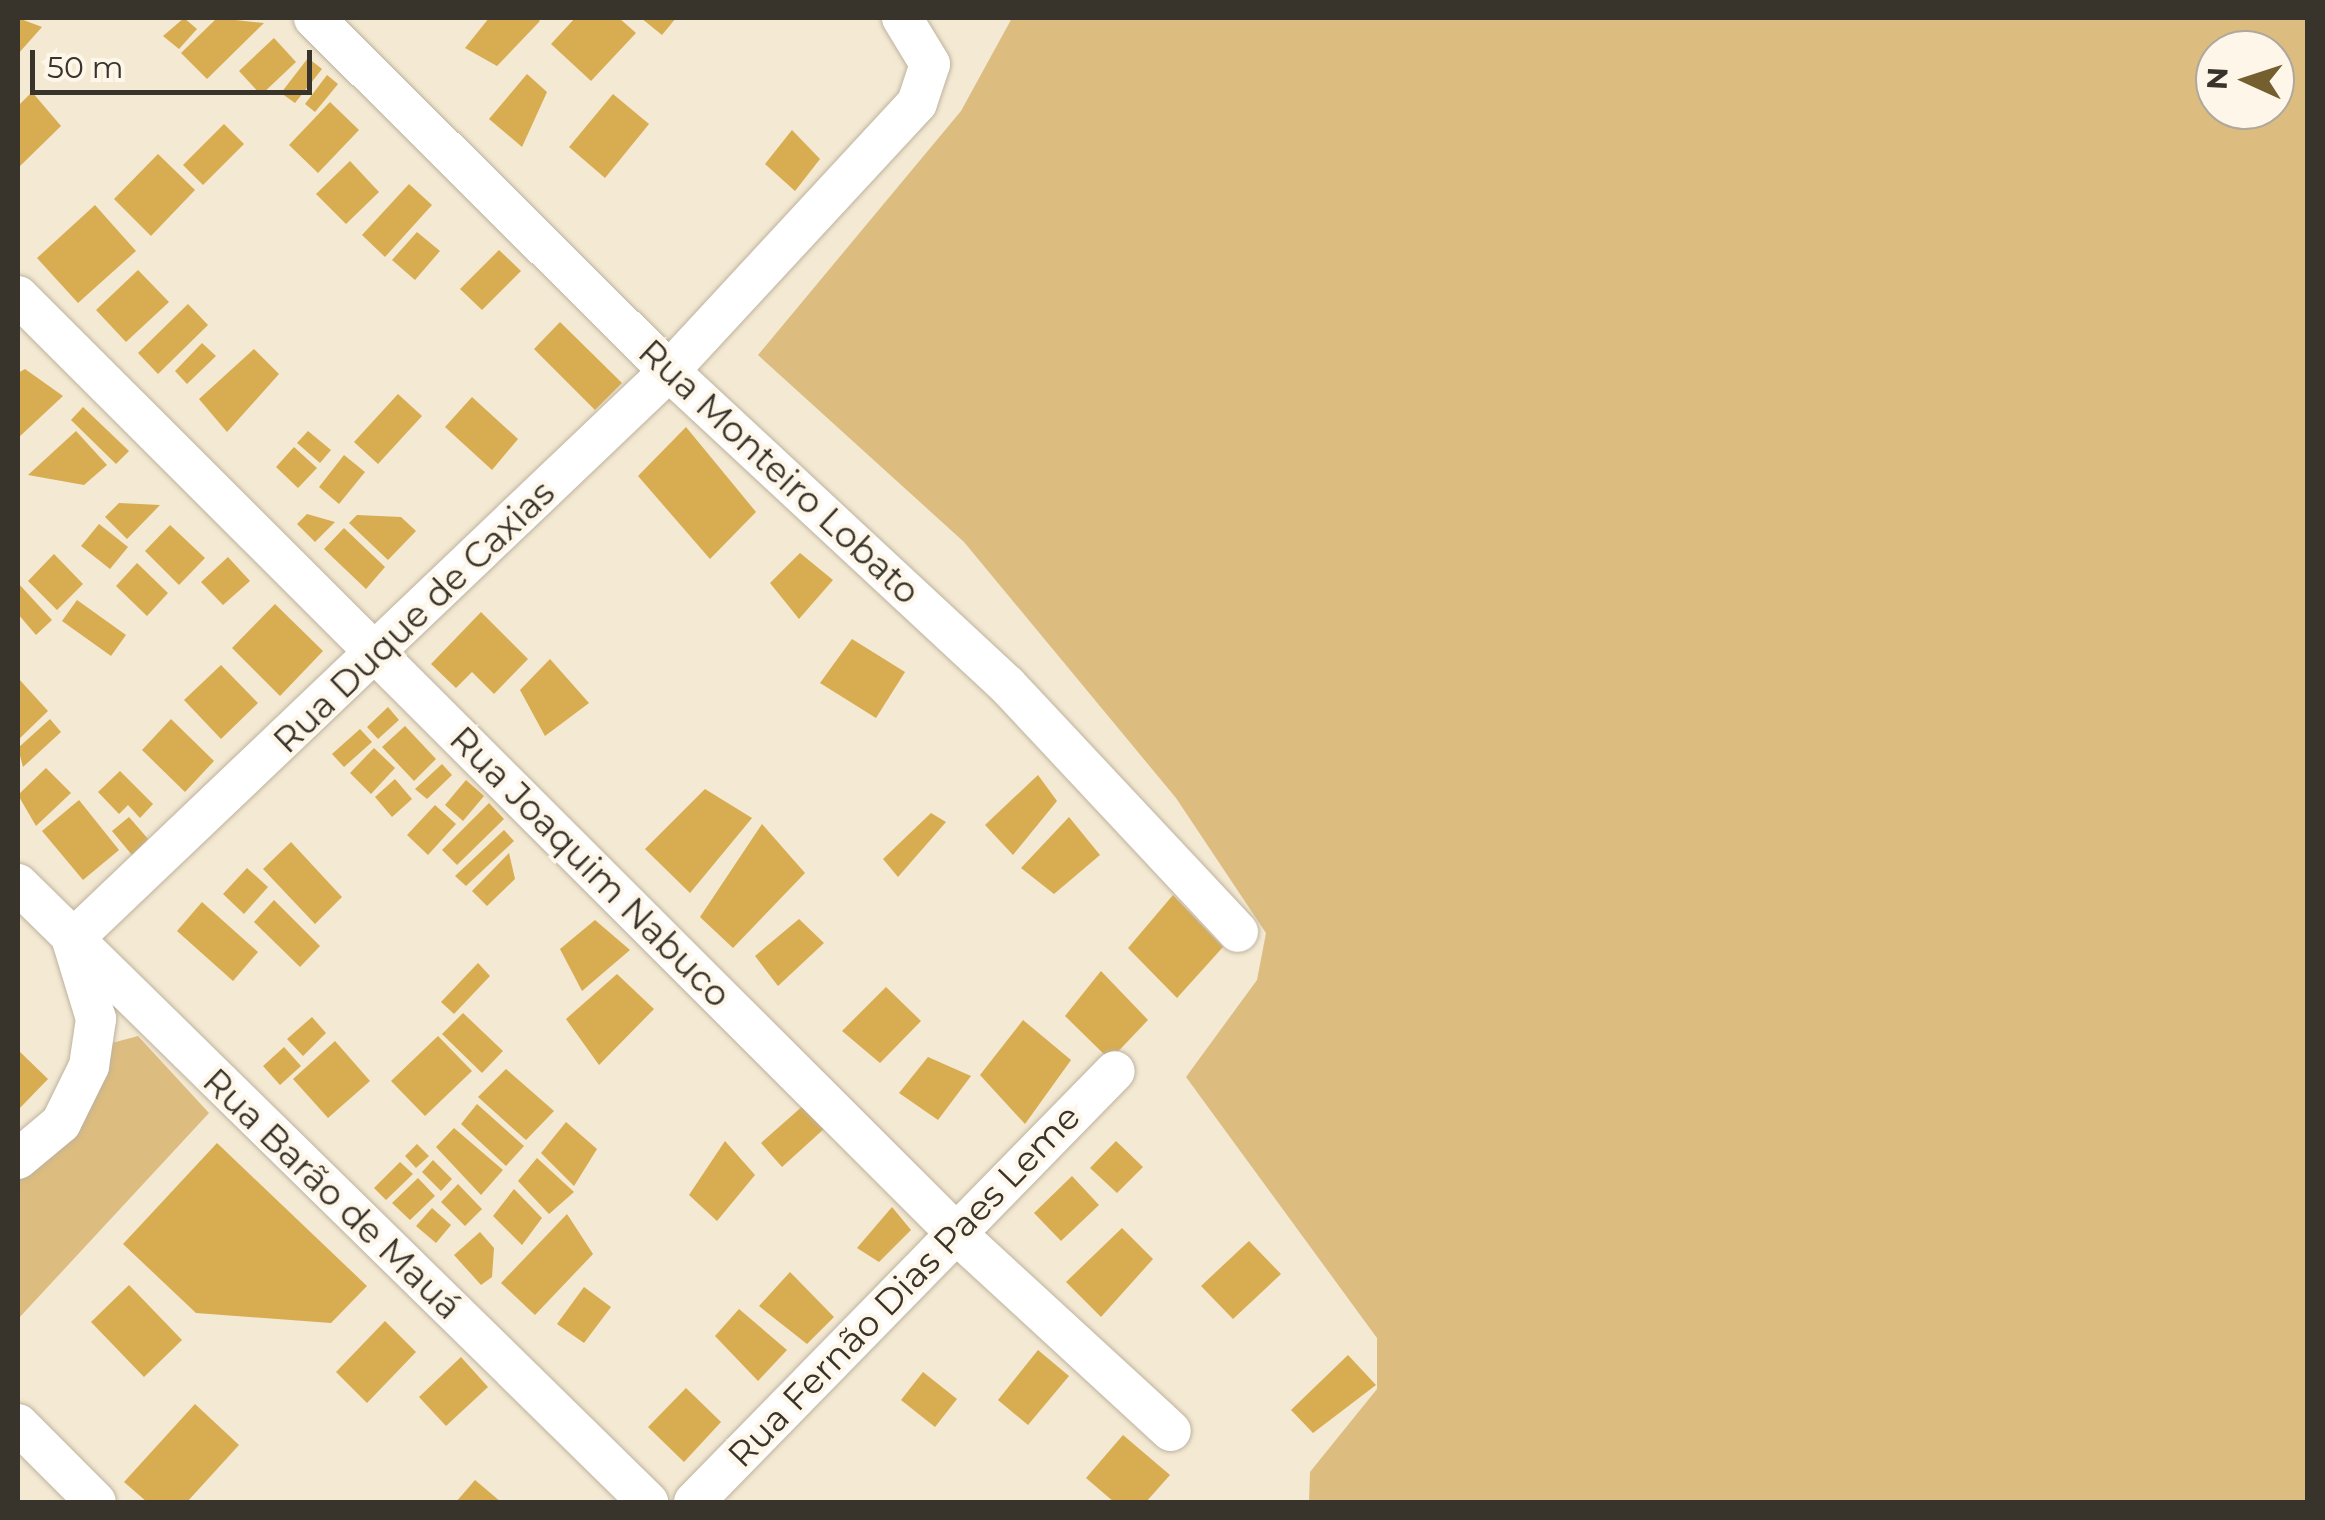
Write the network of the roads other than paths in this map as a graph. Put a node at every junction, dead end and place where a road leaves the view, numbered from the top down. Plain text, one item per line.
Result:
1 (314, 18) edge
2 (902, 18) edge
3 (18, 296) edge
4 (669, 370) junction
5 (378, 655) junction
6 (18, 884) edge
7 (1238, 932) dead end
8 (72, 940) junction
9 (1115, 1071) dead end
10 (18, 1159) edge
11 (961, 1238) junction
12 (18, 1424) edge
13 (1172, 1430) dead end
14 (96, 1502) edge
15 (648, 1502) edge
16 (694, 1502) edge

1 - 4 street, Rua Monteiro Lobato
2 - 4 street, Rua Duque de Caxias
3 - 5 street, Rua Joaquim Nabuco
4 - 5 street, Rua Duque de Caxias
4 - 7 street, Rua Monteiro Lobato
5 - 8 street, Rua Duque de Caxias
5 - 11 street, Rua Joaquim Nabuco
6 - 8 street, Rua Barão de Mauá
8 - 10 street
8 - 15 street, Rua Barão de Mauá
9 - 11 street, Rua Fernão Dias Paes Leme
11 - 13 street, Rua Joaquim Nabuco
11 - 16 street, Rua Fernão Dias Paes Leme
12 - 14 street

